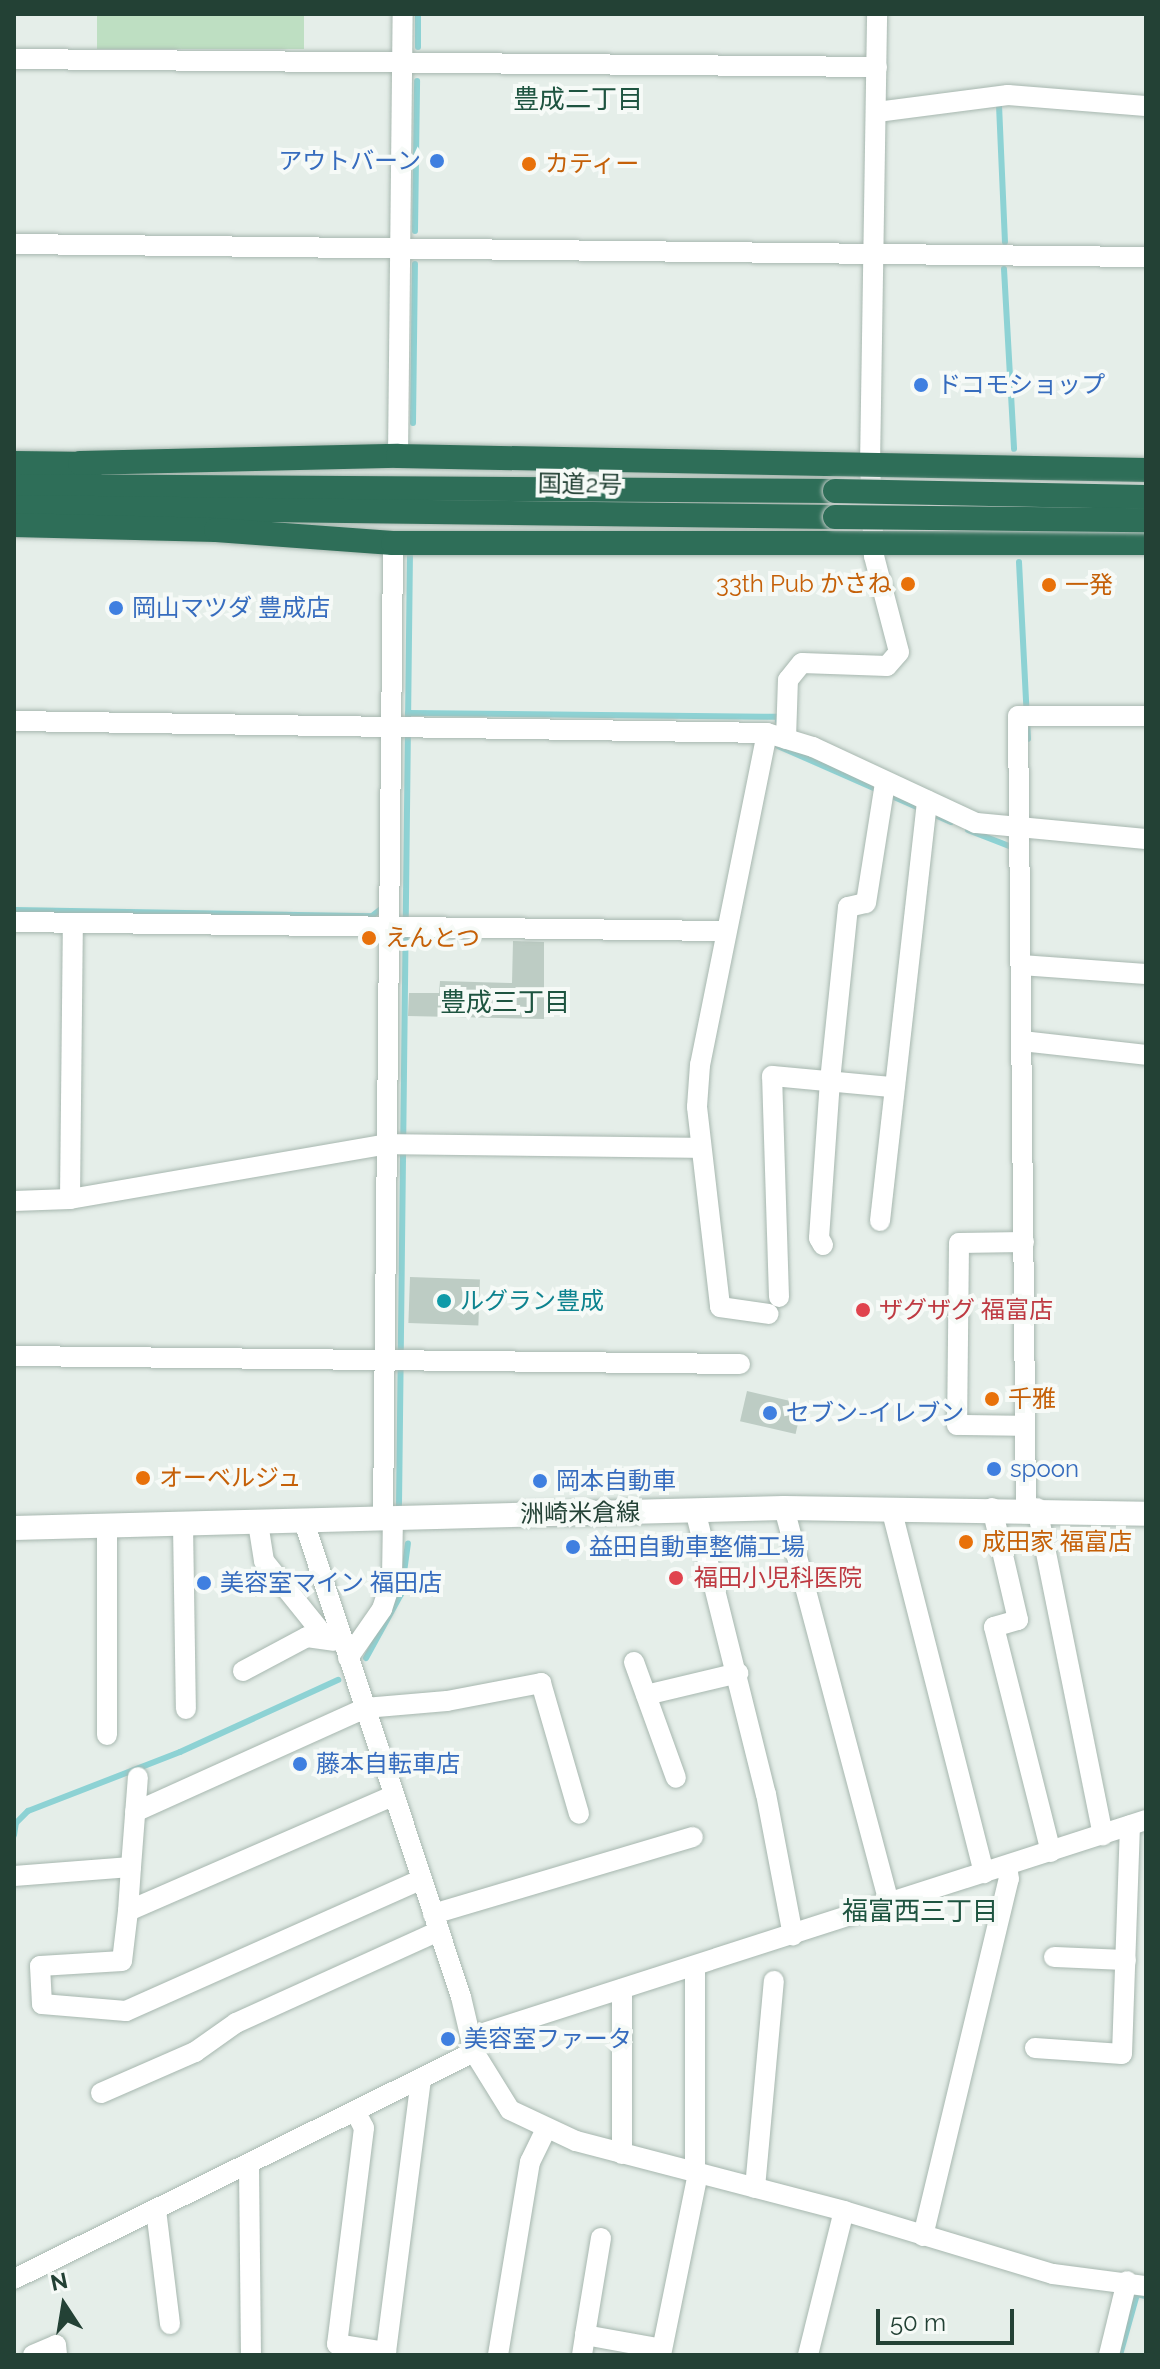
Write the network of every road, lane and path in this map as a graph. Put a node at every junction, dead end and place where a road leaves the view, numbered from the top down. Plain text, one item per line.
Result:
1 (403, 14) edge
2 (877, 14) edge
3 (14, 59) edge
4 (403, 64) junction
5 (877, 67) junction
6 (1146, 106) edge
7 (877, 112) junction
8 (14, 244) edge
9 (396, 247) junction
10 (875, 254) junction
11 (1146, 257) edge
12 (398, 456) junction
13 (14, 463) edge
14 (80, 463) junction
15 (870, 466) junction
16 (1146, 470) edge
17 (14, 486) edge
18 (359, 486) junction
19 (1146, 497) edge
20 (14, 507) edge
21 (696, 513) junction
22 (1146, 520) edge
23 (14, 525) edge
24 (216, 530) junction
25 (874, 540) junction
26 (393, 543) junction
27 (1146, 543) edge
28 (1146, 716) edge
29 (14, 721) edge
30 (403, 725) junction
31 (776, 736) junction
32 (882, 789) junction
33 (924, 807) junction
34 (1022, 837) junction
35 (1146, 839) edge
36 (395, 918) junction
37 (14, 922) edge
38 (73, 923) junction
39 (725, 931) junction
40 (1021, 965) junction
41 (1146, 974) edge
42 (1022, 1041) junction
43 (1146, 1055) edge
44 (830, 1081) junction
45 (891, 1087) junction
46 (396, 1144) junction
47 (701, 1148) junction
48 (70, 1199) junction
49 (14, 1201) edge
50 (880, 1221) dead end
51 (1024, 1242) junction
52 (823, 1245) dead end
53 (14, 1356) edge
54 (395, 1360) junction
55 (740, 1364) dead end
56 (1025, 1426) junction
57 (784, 1508) junction
58 (891, 1508) junction
59 (992, 1508) junction
60 (1032, 1508) junction
61 (695, 1510) junction
62 (1146, 1514) edge
63 (388, 1518) junction
64 (304, 1522) junction
65 (258, 1523) junction
66 (183, 1525) junction
67 (107, 1527) junction
68 (14, 1528) edge
69 (325, 1637) junction
70 (346, 1652) junction
71 (634, 1662) dead end
72 (243, 1671) dead end
73 (738, 1673) junction
74 (646, 1695) junction
75 (365, 1708) junction
76 (186, 1709) dead end
77 (107, 1735) dead end
78 (138, 1777) dead end
79 (676, 1778) dead end
80 (393, 1796) junction
81 (135, 1812) junction
82 (579, 1814) dead end
83 (1138, 1823) edge
84 (1103, 1835) junction
85 (693, 1837) dead end
86 (1051, 1852) junction
87 (1007, 1866) junction
88 (131, 1867) junction
89 (984, 1873) junction
90 (14, 1876) edge
91 (422, 1879) junction
92 (889, 1903) junction
93 (128, 1911) junction
94 (436, 1922) junction
95 (793, 1935) junction
96 (1054, 1957) dead end
97 (1126, 1960) junction
98 (695, 1966) junction
99 (774, 1981) dead end
100 (622, 1989) junction
101 (472, 2044) junction
102 (1035, 2048) dead end
103 (421, 2078) junction
104 (101, 2093) dead end
105 (355, 2111) junction
106 (546, 2129) junction
107 (622, 2154) junction
108 (249, 2165) junction
109 (696, 2173) junction
110 (755, 2188) junction
111 (156, 2210) junction
112 (844, 2211) junction
113 (923, 2236) junction
114 (601, 2238) dead end
115 (14, 2279) edge
116 (1137, 2283) edge
117 (170, 2324) dead end
118 (583, 2345) edge
119 (662, 2352) edge
120 (33, 2355) edge
121 (57, 2355) edge
122 (251, 2355) edge
123 (498, 2355) edge
124 (808, 2355) edge
125 (1109, 2355) edge

1 - 4 street
2 - 5 street
3 - 4 street
4 - 5 street
4 - 9 street
5 - 7 street
6 - 7 street
7 - 10 street
8 - 9 street
9 - 10 street
9 - 12 street
10 - 11 street
10 - 15 street
12 - 14 highway
12 - 15 highway
13 - 14 highway
14 - 18 highway
15 - 16 highway
15 - 25 street
17 - 18 highway, 国道2号
18 - 19 highway, 国道2号, bridge
20 - 21 highway, 国道2号
21 - 22 highway, 国道2号, bridge
21 - 24 highway
23 - 24 highway
24 - 26 highway
25 - 26 highway
25 - 27 highway
25 - 31 street
26 - 30 street
28 - 34 street
29 - 30 street
30 - 31 street
30 - 36 street
31 - 32 street
31 - 39 street
32 - 33 street
32 - 44 street
33 - 34 street
33 - 45 street
34 - 35 street
34 - 40 street
36 - 38 street
36 - 39 street
36 - 46 street
37 - 38 street
38 - 48 street
39 - 47 street
40 - 41 street
40 - 42 street
42 - 43 street
42 - 51 street
44 - 45 street
44 - 47 street
44 - 52 street
45 - 50 street
46 - 47 street
46 - 48 street
46 - 54 street
48 - 49 street
51 - 56 street
51 - 56 street
53 - 54 street
54 - 55 street
54 - 63 street
56 - 60 street
57 - 58 main road, 洲崎米倉線
57 - 61 main road, 洲崎米倉線
57 - 92 street
58 - 59 main road, 洲崎米倉線
58 - 89 street
59 - 60 main road, 洲崎米倉線
59 - 86 street
60 - 62 main road, 洲崎米倉線
60 - 84 street
61 - 63 main road, 洲崎米倉線
61 - 73 street
63 - 64 main road, 洲崎米倉線
63 - 70 street
64 - 65 main road, 洲崎米倉線
64 - 70 street
65 - 66 main road, 洲崎米倉線
65 - 69 street
66 - 67 main road, 洲崎米倉線
66 - 76 street
67 - 68 main road, 洲崎米倉線
67 - 77 street
69 - 70 street
69 - 72 street
70 - 75 street
71 - 74 street
73 - 74 street
73 - 95 street
74 - 79 street
75 - 80 street
75 - 81 street
75 - 82 street
78 - 81 street
80 - 91 street
80 - 93 street
81 - 88 street
83 - 84 street
83 - 97 street
84 - 86 street
85 - 94 street
86 - 87 street
87 - 89 street
87 - 113 street
88 - 90 street
88 - 93 street
89 - 92 street
91 - 93 street
91 - 94 street
92 - 95 street
94 - 101 street
94 - 104 street
95 - 98 street
96 - 97 street
97 - 102 street
98 - 100 street
98 - 109 street
99 - 110 street
100 - 101 street
100 - 107 street
101 - 103 street
101 - 106 street
103 - 105 street
103 - 105 street
105 - 108 street
106 - 107 street
106 - 123 street
107 - 109 street
108 - 111 street
108 - 122 street
109 - 110 street
109 - 119 street
110 - 112 street
111 - 115 street
111 - 117 street
112 - 113 street
112 - 124 street
113 - 116 street
114 - 118 street
116 - 125 street
118 - 119 street
120 - 121 street

